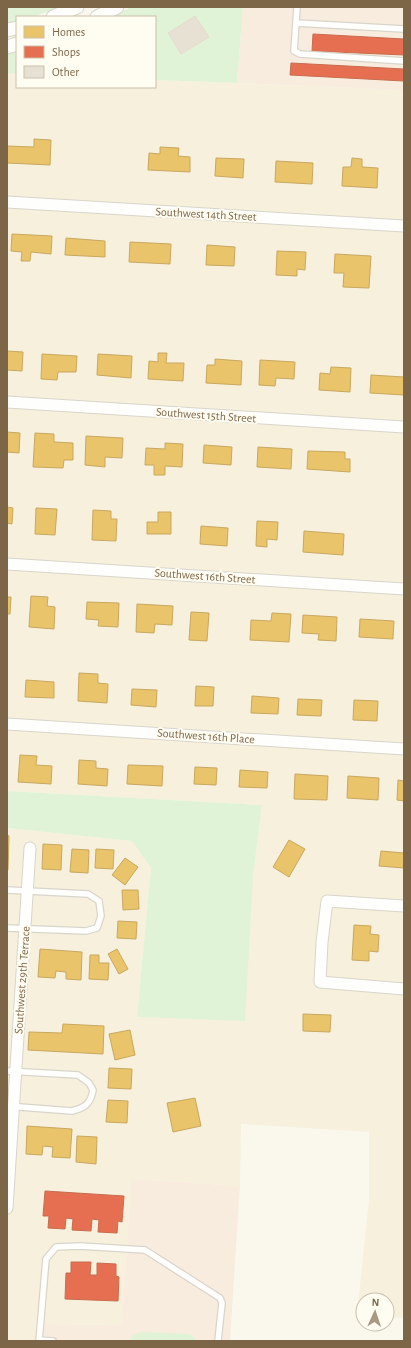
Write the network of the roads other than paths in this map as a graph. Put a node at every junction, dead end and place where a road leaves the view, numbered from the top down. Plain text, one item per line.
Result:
1 (77, 7) edge
2 (117, 7) edge
3 (297, 7) edge
4 (55, 16) edge
5 (99, 16) edge
6 (296, 23) junction
7 (404, 29) edge
8 (404, 61) edge
9 (7, 202) edge
10 (404, 226) edge
11 (7, 402) edge
12 (404, 427) edge
13 (7, 564) edge
14 (404, 589) edge
15 (7, 724) edge
16 (404, 749) edge
17 (30, 848) dead end
18 (7, 890) edge
19 (27, 891) junction
20 (404, 906) edge
21 (7, 928) edge
22 (25, 929) junction
23 (404, 989) edge
24 (11, 1071) edge
25 (10, 1106) edge
26 (7, 1208) edge
27 (39, 1340) edge
28 (53, 1341) edge
29 (218, 1341) edge

1 - 4 street
2 - 5 street
3 - 6 lane
6 - 7 lane
6 - 8 lane
9 - 10 street, Southwest 14th Street
11 - 12 street, Southwest 15th Street
13 - 14 street, Southwest 16th Street
15 - 16 street, Southwest 16th Place
17 - 19 street, Southwest 29th Terrace
18 - 19 lane
19 - 22 street, Southwest 29th Terrace
19 - 22 lane
20 - 23 street
21 - 22 lane
22 - 24 street, Southwest 29th Terrace
24 - 25 street, Southwest 29th Terrace
24 - 25 lane
25 - 26 street, Southwest 29th Terrace
27 - 28 lane
27 - 29 lane

